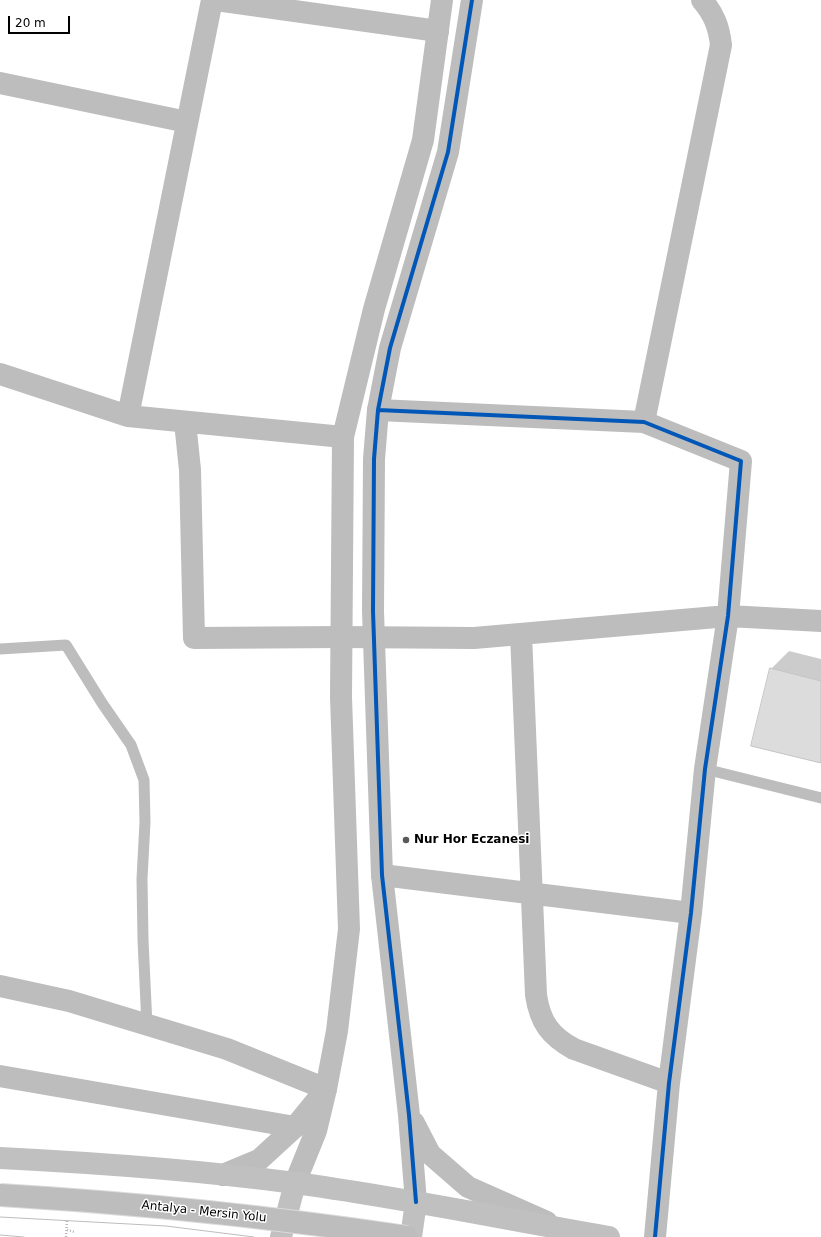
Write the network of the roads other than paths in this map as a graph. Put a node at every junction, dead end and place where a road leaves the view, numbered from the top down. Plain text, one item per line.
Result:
1 (212, 0) edge
2 (216, 0) edge
3 (442, 0) edge
4 (472, 0) edge
5 (702, 0) edge
6 (438, 31) junction
7 (1, 88) edge
8 (187, 122) junction
9 (0, 374) edge
10 (378, 410) junction
11 (128, 416) junction
12 (185, 422) junction
13 (644, 422) junction
14 (343, 438) junction
15 (728, 616) junction
16 (821, 621) edge
17 (522, 634) junction
18 (342, 637) junction
19 (374, 637) junction
20 (0, 649) edge
21 (705, 769) junction
22 (821, 798) edge
23 (382, 875) junction
24 (533, 894) junction
25 (691, 912) junction
26 (0, 986) edge
27 (146, 1026) junction
28 (0, 1076) edge
29 (669, 1082) junction
30 (326, 1089) junction
31 (409, 1115) junction
32 (295, 1127) junction
33 (0, 1158) edge
34 (223, 1175) junction
35 (295, 1183) junction
36 (0, 1195) edge
37 (416, 1202) junction
38 (562, 1229) junction
39 (281, 1237) edge
40 (407, 1237) edge
41 (412, 1237) edge
42 (609, 1237) edge
43 (655, 1237) edge

1 - 8 main road
2 - 6 main road
3 - 6 main road
4 - 10 main road
5 - 13 main road
6 - 14 main road
7 - 8 main road
8 - 11 main road
9 - 11 main road
10 - 13 main road
10 - 19 main road
11 - 12 main road
12 - 14 main road
12 - 18 main road
13 - 15 main road
14 - 18 main road
15 - 16 main road
15 - 17 main road
15 - 21 main road
17 - 19 main road
17 - 24 main road
18 - 19 main road
18 - 30 main road
19 - 23 main road
20 - 27 lane
21 - 22 lane
21 - 25 main road
23 - 24 main road
23 - 31 main road
24 - 25 main road
24 - 29 main road
25 - 29 main road
26 - 27 main road
27 - 30 main road
28 - 32 main road
29 - 43 main road
30 - 32 main road
30 - 35 main road
31 - 37 main road
31 - 38 main road
32 - 34 main road
33 - 34 main road
34 - 35 main road
35 - 37 main road
35 - 39 main road
36 - 40 main road, Antalya - Mersin Yolu, bridge
37 - 38 main road
37 - 41 main road
38 - 42 main road

